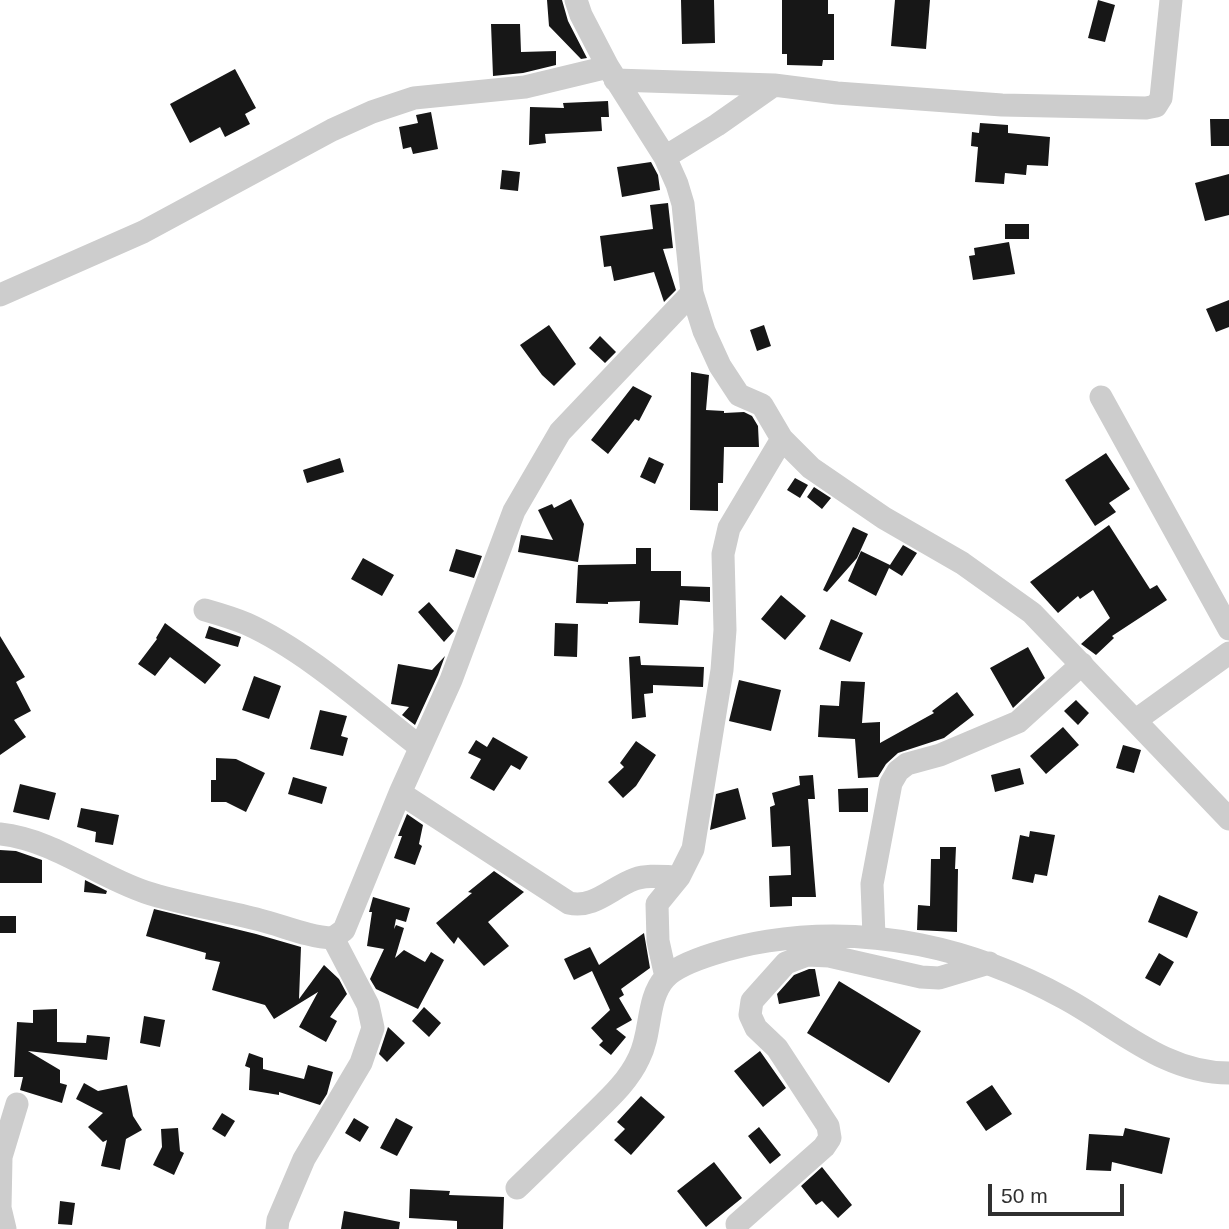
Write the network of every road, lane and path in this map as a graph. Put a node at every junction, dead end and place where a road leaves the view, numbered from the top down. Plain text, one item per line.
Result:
1 (576, 0) edge
2 (1171, 0) edge
3 (611, 73) junction
4 (774, 85) junction
5 (665, 157) junction
6 (692, 293) junction
7 (0, 295) edge
8 (1101, 397) dead end
9 (782, 439) junction
10 (205, 610) dead end
11 (1229, 629) edge
12 (1229, 653) edge
13 (1082, 664) junction
14 (1136, 720) junction
15 (420, 747) junction
16 (400, 793) junction
17 (1229, 819) edge
18 (0, 834) edge
19 (679, 877) junction
20 (874, 936) junction
21 (333, 938) junction
22 (989, 963) junction
23 (666, 977) junction
24 (1229, 1073) edge
25 (17, 1104) dead end
26 (517, 1188) dead end
27 (737, 1224) dead end
28 (5, 1229) edge
29 (277, 1229) edge

1 - 3 street
2 - 4 street
3 - 4 street
3 - 5 street
3 - 7 street
4 - 5 street
5 - 6 street
6 - 9 street
6 - 15 street
8 - 11 street
9 - 13 street
9 - 19 street
10 - 15 street
12 - 14 street
13 - 14 street
13 - 20 street
14 - 17 street
15 - 16 street
16 - 19 street
16 - 21 street
18 - 21 street
19 - 23 street
20 - 22 street
20 - 23 street
21 - 29 street
22 - 24 street
22 - 27 street
23 - 26 street
25 - 28 street

